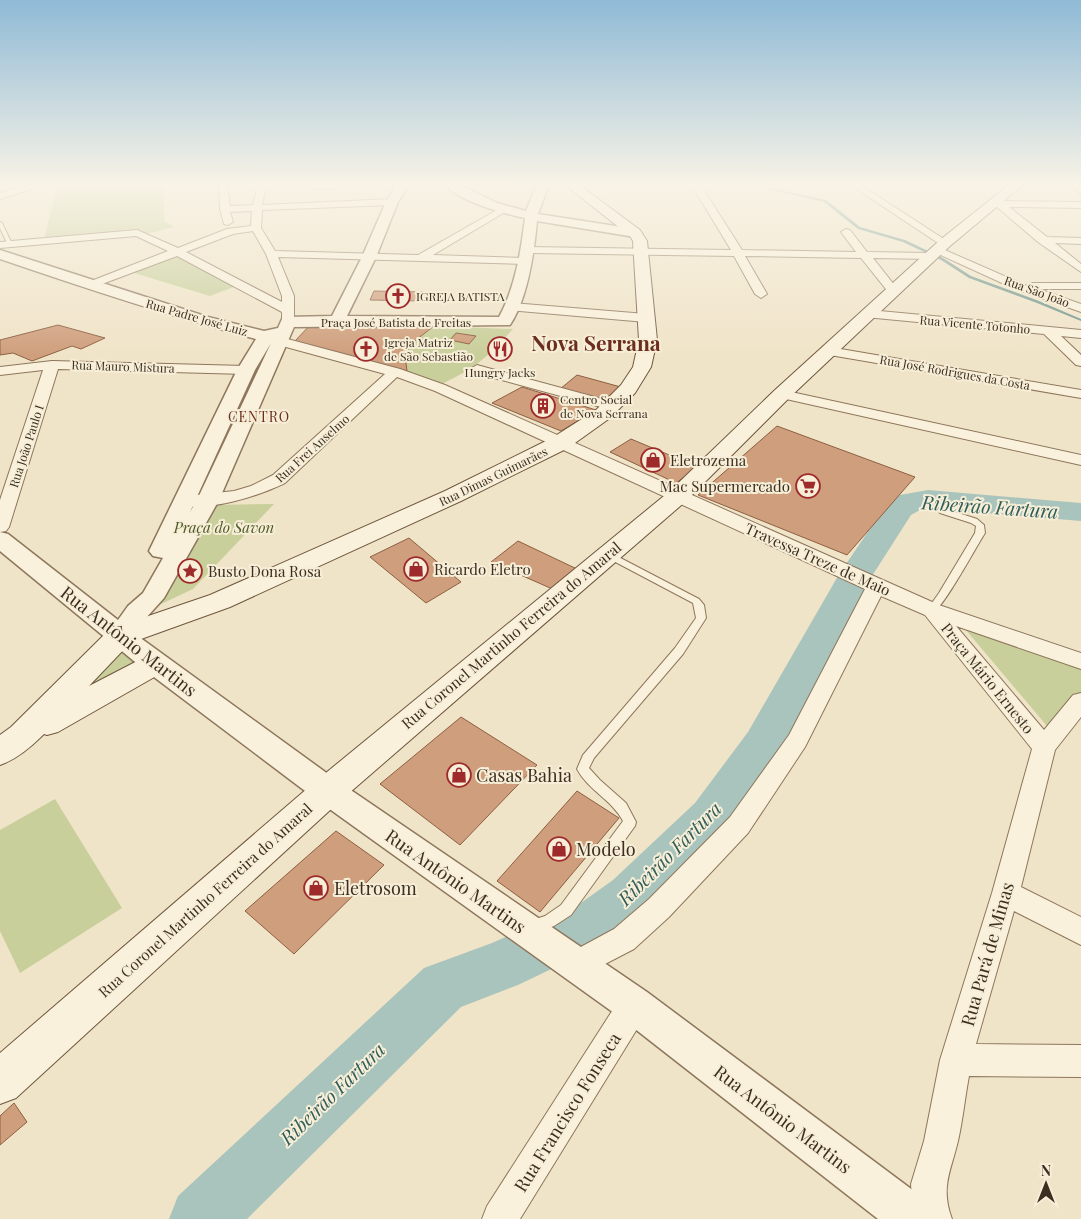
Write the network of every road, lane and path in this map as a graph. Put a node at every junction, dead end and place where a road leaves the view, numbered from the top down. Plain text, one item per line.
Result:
1 (60, 241) edge
2 (152, 241) edge
3 (206, 241) edge
4 (263, 241) edge
5 (376, 241) edge
6 (449, 241) edge
7 (528, 241) edge
8 (635, 241) edge
9 (732, 241) edge
10 (853, 241) edge
11 (924, 241) edge
12 (950, 241) edge
13 (1043, 241) edge
14 (639, 242) junction
15 (3, 247) edge
16 (937, 251) junction
17 (178, 252) junction
18 (739, 252) junction
19 (271, 254) junction
20 (527, 255) junction
21 (863, 255) junction
22 (369, 257) junction
23 (420, 258) junction
24 (1081, 269) edge
25 (90, 285) junction
26 (1018, 286) junction
27 (1081, 286) edge
28 (893, 291) junction
29 (761, 294) dead end
30 (512, 307) junction
31 (1081, 308) edge
32 (869, 314) junction
33 (646, 318) junction
34 (337, 321) junction
35 (282, 328) junction
36 (1048, 331) junction
37 (1081, 334) edge
38 (829, 351) junction
39 (1081, 362) edge
40 (52, 364) junction
41 (478, 369) dead end
42 (246, 370) junction
43 (0, 372) edge
44 (395, 372) junction
45 (782, 394) junction
46 (1081, 394) edge
47 (612, 406) junction
48 (560, 444) junction
49 (1081, 460) edge
50 (678, 496) junction
51 (208, 500) junction
52 (186, 501) junction
53 (943, 511) dead end
54 (0, 527) edge
55 (0, 539) edge
56 (607, 554) junction
57 (871, 584) junction
58 (932, 610) junction
59 (129, 624) junction
60 (1081, 661) edge
61 (155, 664) junction
62 (1081, 701) edge
63 (11, 744) edge
64 (1044, 747) junction
65 (328, 790) junction
66 (1006, 893) junction
67 (529, 932) junction
68 (1081, 932) edge
69 (575, 965) junction
70 (634, 1005) junction
71 (956, 1060) junction
72 (1081, 1061) edge
73 (0, 1082) edge
74 (500, 1219) edge
75 (914, 1219) edge
76 (934, 1219) edge

1 - 15 street
2 - 17 street
3 - 17 street
4 - 19 street
5 - 22 street
6 - 23 street
7 - 20 street
8 - 14 street
9 - 18 street
10 - 21 street
11 - 16 street, Rua São João
12 - 16 main road, Rua Coronel Martinho Ferreira do Amaral
13 - 24 street
14 - 18 street
14 - 20 street
14 - 33 main road, Rua Dimas Guimarães
15 - 25 street, Rua Padre José Luiz
16 - 21 street
16 - 26 street, Rua São João
16 - 28 main road, Rua Coronel Martinho Ferreira do Amaral
17 - 25 street
17 - 35 street
18 - 21 street
18 - 29 street
19 - 22 street
19 - 35 street
20 - 23 street
20 - 30 street
21 - 28 street
22 - 23 street
22 - 34 street
25 - 35 street, Rua Padre José Luiz
26 - 27 street
26 - 31 street, Rua São João
28 - 32 main road, Rua Coronel Martinho Ferreira do Amaral
30 - 33 street
30 - 34 street, Praça José Batista de Freitas
32 - 36 street, Rua Vicente Totonho
32 - 38 main road, Rua Coronel Martinho Ferreira do Amaral
33 - 47 main road, Rua Dimas Guimarães
34 - 35 street, Praça José Batista de Freitas
35 - 42 street
35 - 44 street, Rua Padre José Luiz
35 - 51 street
36 - 37 street, Rua Vicente Totonho
36 - 39 street
38 - 45 main road, Rua Coronel Martinho Ferreira do Amaral
38 - 46 street, Rua José Rodrigues da Costa
40 - 42 street, Rua Mauro Mistura
40 - 43 street, Rua Mauro Mistura
40 - 54 street, Rua João Paulo I
41 - 47 street
42 - 52 street
44 - 48 street, Rua Padre José Luiz
44 - 51 street, Rua Frei Anselmo
45 - 49 street
45 - 50 main road, Rua Coronel Martinho Ferreira do Amaral
47 - 48 main road, Rua Dimas Guimarães
48 - 50 street, Travessa Treze de Maio
48 - 59 main road, Rua Dimas Guimarães
50 - 56 main road, Rua Coronel Martinho Ferreira do Amaral
50 - 57 street, Travessa Treze de Maio
51 - 52 street, Rua Frei Anselmo
51 - 59 street
52 - 59 street
53 - 58 lane
55 - 59 street, Rua Antônio Martins
56 - 65 main road, Rua Coronel Martinho Ferreira do Amaral
56 - 67 lane
57 - 58 street, Travessa Treze de Maio
57 - 69 street
58 - 60 street, Travessa Treze de Maio
58 - 64 street, Praça Mário Ernesto
59 - 61 street, Rua Antônio Martins
59 - 63 main road
61 - 63 main road
61 - 65 street, Rua Antônio Martins
62 - 64 street, Rua Pará de Minas
64 - 66 street, Rua Pará de Minas
65 - 67 street, Rua Antônio Martins
65 - 73 main road, Rua Coronel Martinho Ferreira do Amaral
66 - 68 street
66 - 71 street, Rua Pará de Minas
67 - 69 street, Rua Antônio Martins
69 - 70 street, Rua Antônio Martins
70 - 74 street, Rua Francisco Fonseca
70 - 75 street, Rua Antônio Martins
71 - 72 street
71 - 76 street, Rua Pará de Minas

